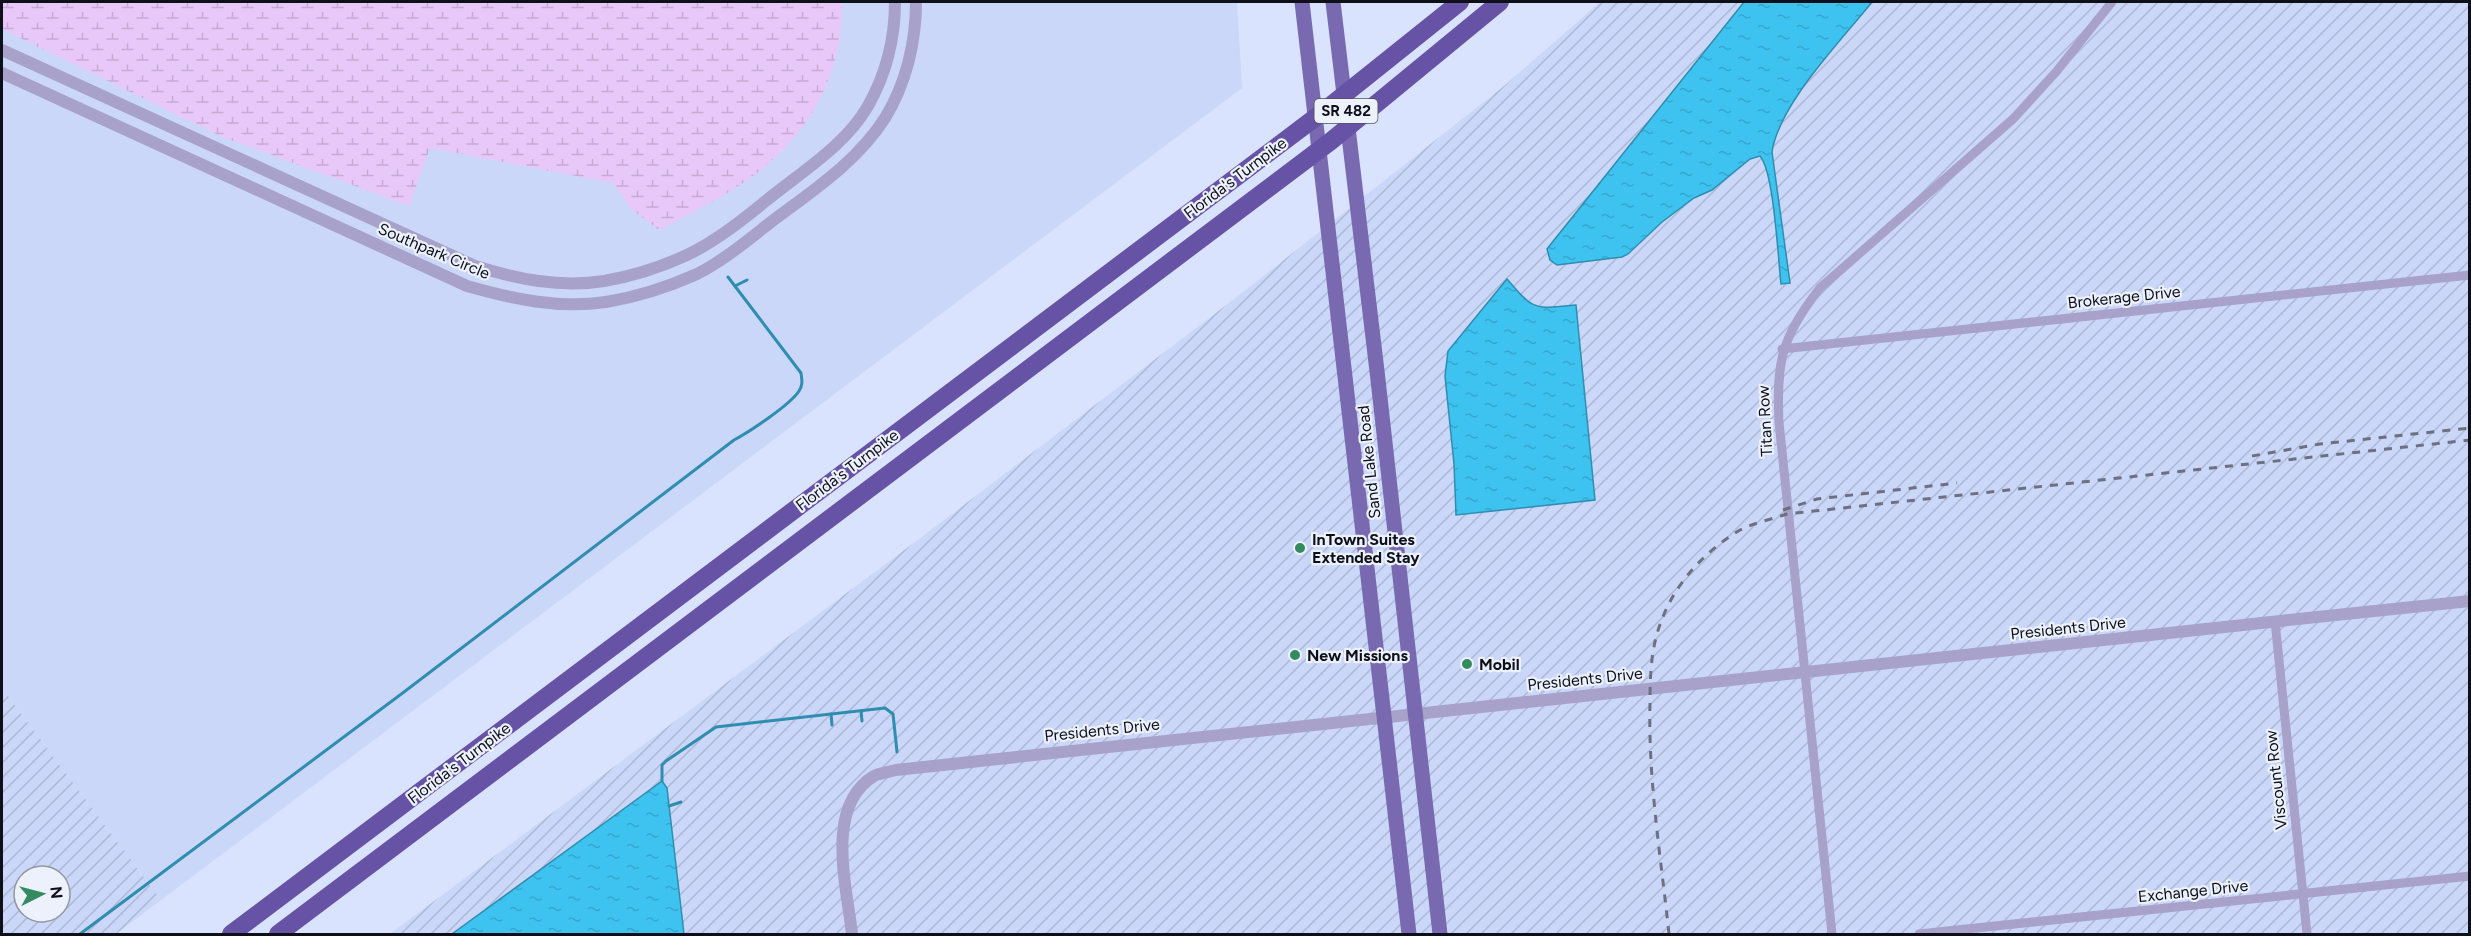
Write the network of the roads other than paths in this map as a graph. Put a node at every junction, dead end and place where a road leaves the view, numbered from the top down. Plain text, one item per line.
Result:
1 (896, 2) edge
2 (916, 2) edge
3 (1302, 2) edge
4 (1333, 2) edge
5 (1460, 2) edge
6 (1500, 2) edge
7 (2112, 2) edge
8 (2, 50) edge
9 (2, 73) edge
10 (2469, 275) edge
11 (1782, 350) junction
12 (2469, 601) edge
13 (2275, 621) junction
14 (1805, 673) junction
15 (1416, 713) junction
16 (1385, 716) junction
17 (2469, 876) edge
18 (2303, 894) junction
19 (231, 934) edge
20 (278, 934) edge
21 (852, 934) edge
22 (1408, 934) edge
23 (1440, 934) edge
24 (1832, 934) edge
25 (1919, 934) edge
26 (2307, 934) edge

1 - 8 street, Southpark Circle
2 - 9 street, Southpark Circle
3 - 16 main road, Sand Lake Road / SR 482
4 - 15 main road, Sand Lake Road / SR 482
5 - 19 highway, Florida's Turnpike
6 - 20 highway, Florida's Turnpike
7 - 11 street, Titan Row
10 - 11 street, Brokerage Drive
11 - 14 street, Titan Row
12 - 13 street, Presidents Drive
13 - 14 street, Presidents Drive
13 - 18 street, Viscount Row
14 - 15 street, Presidents Drive
14 - 24 street, Titan Row
15 - 16 street, Presidents Drive
15 - 23 main road, Sand Lake Road / SR 482
16 - 21 street, Presidents Drive
16 - 22 main road, Sand Lake Road / SR 482
17 - 18 street, Exchange Drive
18 - 25 street, Exchange Drive
18 - 26 street, Viscount Row

